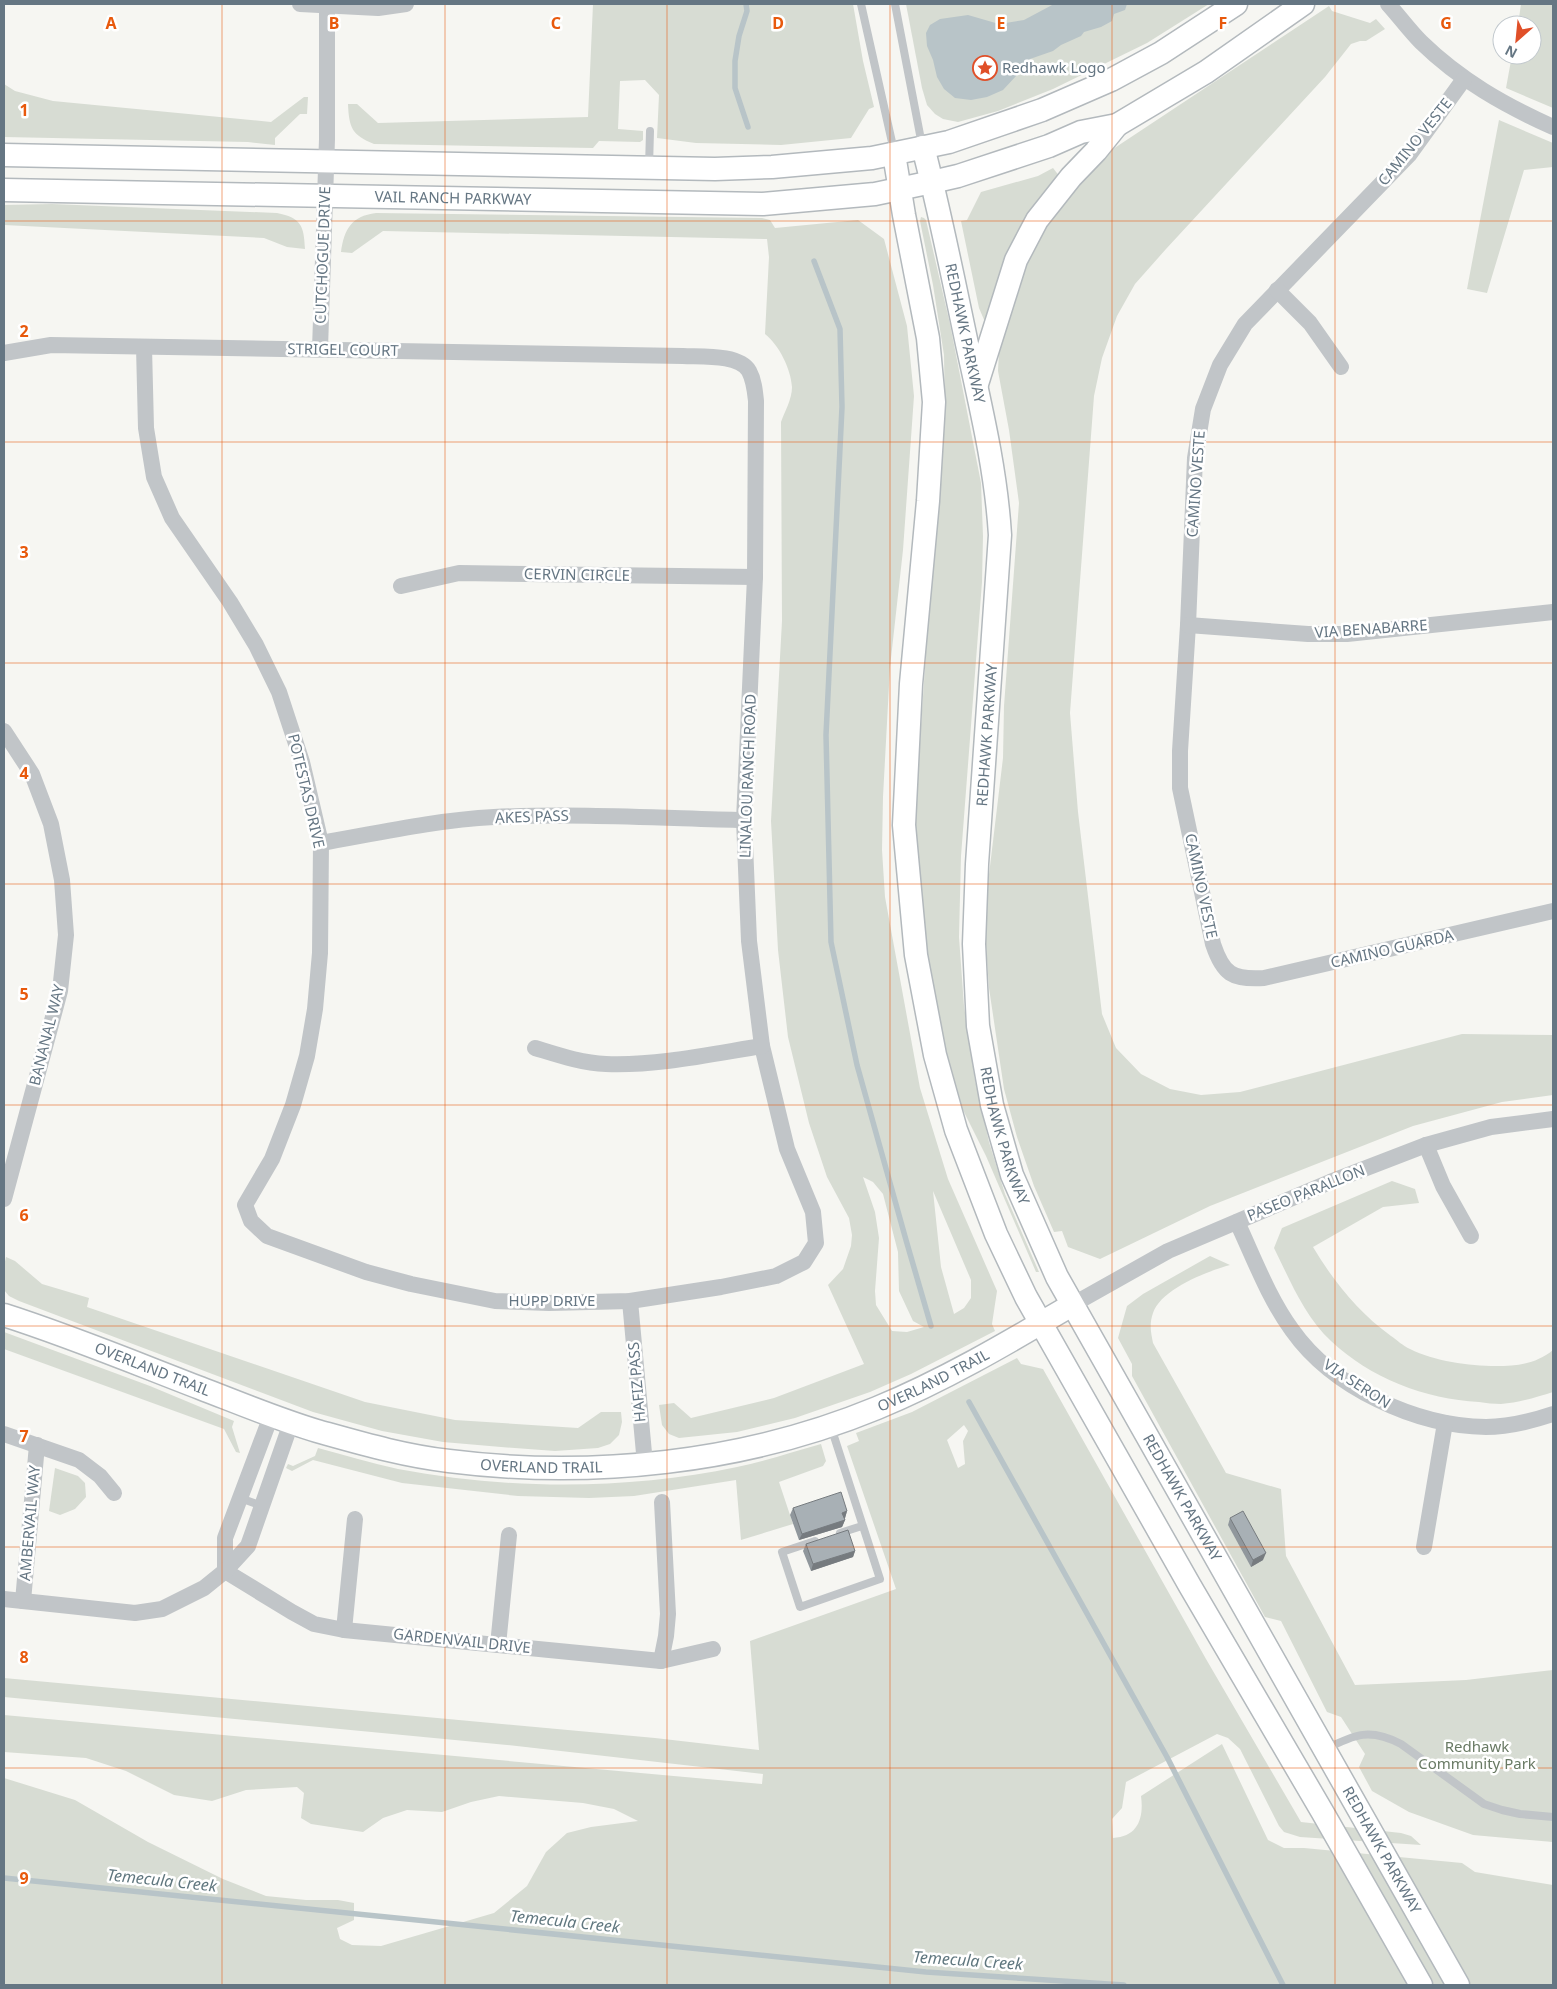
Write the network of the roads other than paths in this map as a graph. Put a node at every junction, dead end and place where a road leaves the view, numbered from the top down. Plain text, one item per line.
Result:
1 (300, 4) edge
2 (327, 4) edge
3 (406, 4) edge
4 (861, 4) edge
5 (895, 4) edge
6 (1236, 4) edge
7 (1303, 4) edge
8 (1388, 4) edge
9 (1464, 80) junction
10 (1117, 125) junction
11 (1553, 127) edge
12 (650, 131) dead end
13 (923, 147) junction
14 (894, 154) junction
15 (4, 156) edge
16 (326, 161) junction
17 (649, 167) junction
18 (932, 182) junction
19 (900, 189) junction
20 (4, 190) edge
21 (325, 196) junction
22 (1277, 290) junction
23 (144, 347) junction
24 (320, 349) junction
25 (4, 353) edge
26 (683, 356) joint
27 (1340, 367) dead end
28 (977, 384) junction
29 (755, 576) junction
30 (401, 586) dead end
31 (1553, 612) edge
32 (1188, 625) junction
33 (4, 731) edge
34 (744, 820) junction
35 (321, 842) junction
36 (1553, 911) edge
37 (1230, 974) joint
38 (762, 1046) junction
39 (535, 1048) dead end
40 (1553, 1120) edge
41 (11, 1141) edge
42 (1426, 1145) junction
43 (4, 1199) edge
44 (1236, 1222) junction
45 (1471, 1236) dead end
46 (281, 1241) joint
47 (816, 1243) joint
48 (630, 1301) junction
49 (1072, 1305) junction
50 (4, 1315) edge
51 (1041, 1323) junction
52 (1553, 1414) edge
53 (281, 1419) junction
54 (1445, 1423) junction
55 (830, 1425) junction
56 (4, 1434) edge
57 (37, 1445) junction
58 (645, 1464) junction
59 (114, 1493) dead end
60 (240, 1498) junction
61 (662, 1502) dead end
62 (262, 1506) junction
63 (355, 1519) dead end
64 (862, 1526) junction
65 (509, 1535) dead end
66 (836, 1535) edge
67 (827, 1538) edge
68 (1424, 1547) dead end
69 (225, 1571) junction
70 (4, 1599) edge
71 (23, 1601) junction
72 (344, 1630) junction
73 (498, 1645) junction
74 (713, 1649) dead end
75 (661, 1661) junction
76 (1324, 1750) junction
77 (1553, 1817) edge
78 (1421, 1985) edge
79 (1458, 1985) edge

1 - 2 street
2 - 3 street
2 - 16 street, CUTCHOGUE DRIVE
4 - 14 lane
5 - 13 lane
6 - 13 main road
7 - 10 main road
8 - 9 street
9 - 11 street
9 - 22 street, CAMINO VESTE
10 - 18 main road
10 - 28 main road
12 - 17 lane
13 - 14 main road
13 - 18 main road, REDHAWK PARKWAY
14 - 17 main road
14 - 19 main road
15 - 16 main road
16 - 17 main road
16 - 21 street, CUTCHOGUE DRIVE
18 - 19 main road
18 - 28 main road, REDHAWK PARKWAY
19 - 21 main road, VAIL RANCH PARKWAY
19 - 51 main road
20 - 21 main road, VAIL RANCH PARKWAY
21 - 24 street, CUTCHOGUE DRIVE
22 - 27 street
22 - 32 street, CAMINO VESTE
23 - 24 street, STRIGEL COURT
23 - 25 street, STRIGEL COURT
23 - 35 street, POTESTAS DRIVE
24 - 26 street, STRIGEL COURT
26 - 29 street, LINALOU RANCH ROAD
28 - 49 main road, REDHAWK PARKWAY
29 - 30 street, CERVIN CIRCLE
29 - 34 street, LINALOU RANCH ROAD
31 - 32 street, VIA BENABARRE
32 - 37 street, CAMINO VESTE
33 - 41 street, BANANAL WAY
34 - 35 street, AKES PASS
34 - 38 street, LINALOU RANCH ROAD
35 - 46 street, POTESTAS DRIVE
36 - 37 street, CAMINO GUARDA
38 - 39 street
38 - 47 street, LINALOU RANCH ROAD
40 - 42 street, PASEO PARALLON
41 - 43 street, BANANAL WAY
42 - 44 street, PASEO PARALLON
42 - 45 street
44 - 49 street, PASEO PARALLON
44 - 54 street, VIA SERON
46 - 48 street, HUPP DRIVE
47 - 48 street, HUPP DRIVE
48 - 58 street, HAFIZ PASS
49 - 51 main road, OVERLAND TRAIL
49 - 76 main road, REDHAWK PARKWAY
50 - 53 main road, OVERLAND TRAIL
51 - 55 main road, OVERLAND TRAIL
51 - 78 main road
52 - 54 street, VIA SERON
53 - 58 main road, OVERLAND TRAIL
53 - 60 street
53 - 62 street
54 - 68 street
55 - 58 main road, OVERLAND TRAIL
55 - 64 lane
56 - 57 street
57 - 59 street
57 - 71 street, AMBERVAIL WAY
60 - 62 lane
60 - 69 street
61 - 75 street
62 - 69 street
63 - 72 street
64 - 66 lane
64 - 67 lane
65 - 73 street
69 - 71 street
69 - 72 street, GARDENVAIL DRIVE
70 - 71 street
72 - 73 street, GARDENVAIL DRIVE
73 - 75 street, GARDENVAIL DRIVE
74 - 75 street, GARDENVAIL DRIVE
76 - 77 lane
76 - 79 main road, REDHAWK PARKWAY

